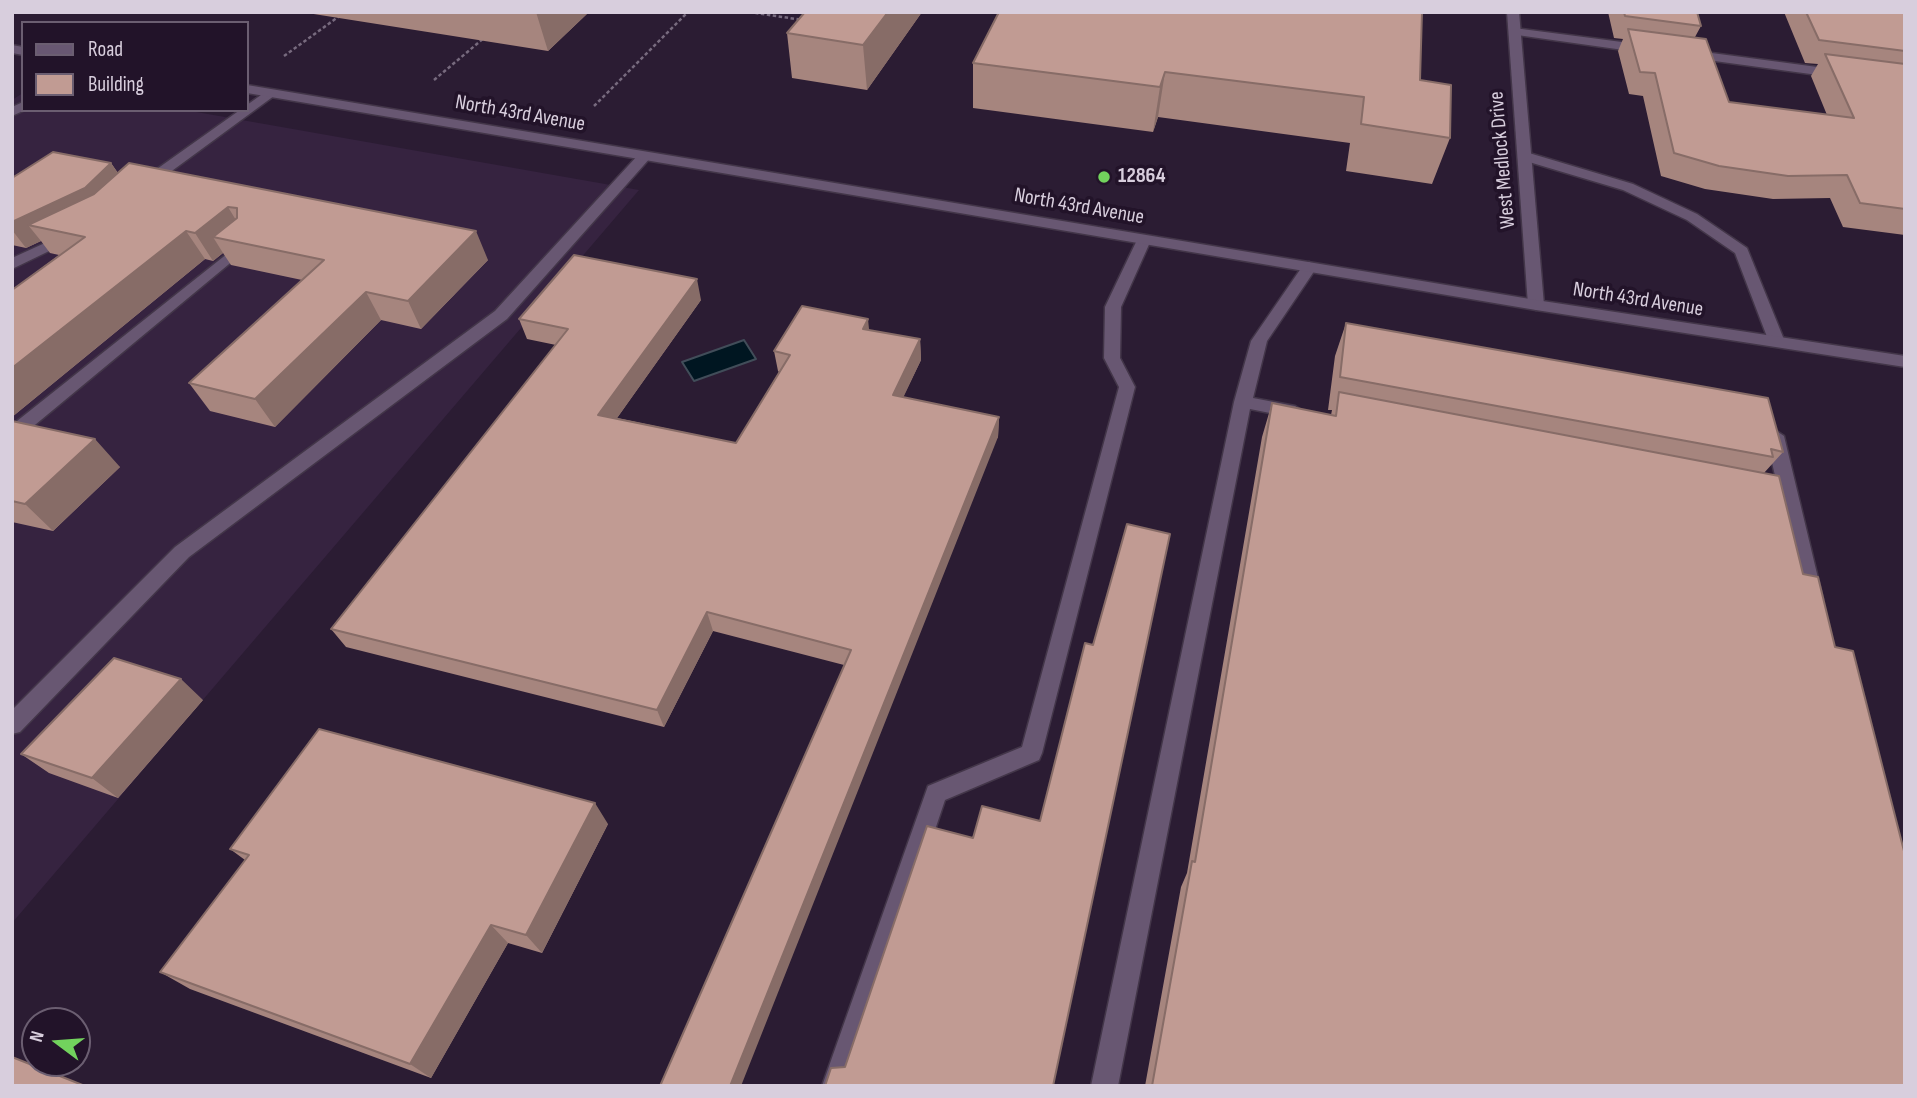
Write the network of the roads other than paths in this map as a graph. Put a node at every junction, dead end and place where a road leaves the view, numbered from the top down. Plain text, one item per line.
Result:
1 (1513, 12) edge
2 (1514, 32) junction
3 (1661, 51) edge
4 (1675, 52) edge
5 (1851, 75) edge
6 (248, 89) edge
7 (272, 93) junction
8 (248, 110) edge
9 (245, 112) edge
10 (1524, 156) junction
11 (644, 157) junction
12 (134, 191) edge
13 (84, 228) edge
14 (1144, 240) junction
15 (247, 241) edge
16 (12, 264) edge
17 (1309, 267) junction
18 (1536, 305) junction
19 (1777, 342) junction
20 (1905, 362) edge
21 (1243, 402) junction
22 (1319, 417) edge
23 (12, 435) edge
24 (1775, 436) edge
25 (1766, 503) edge
26 (1791, 508) junction
27 (1816, 615) edge
28 (12, 725) edge
29 (835, 1086) edge
30 (1104, 1086) edge

1 - 2 street, West Medlock Drive
2 - 3 street
2 - 10 street, West Medlock Drive
4 - 5 street
6 - 7 street, North 43rd Avenue
7 - 8 street
7 - 11 street, North 43rd Avenue
9 - 12 street
10 - 18 street, West Medlock Drive
10 - 19 street
11 - 14 main road, North 43rd Avenue
11 - 28 street
13 - 16 main road
14 - 17 main road, North 43rd Avenue
14 - 29 street
15 - 23 street
17 - 18 main road, North 43rd Avenue
17 - 21 street
18 - 19 main road, North 43rd Avenue
19 - 20 main road, North 43rd Avenue
21 - 22 street
21 - 30 street
24 - 26 street
25 - 26 street
26 - 27 street

